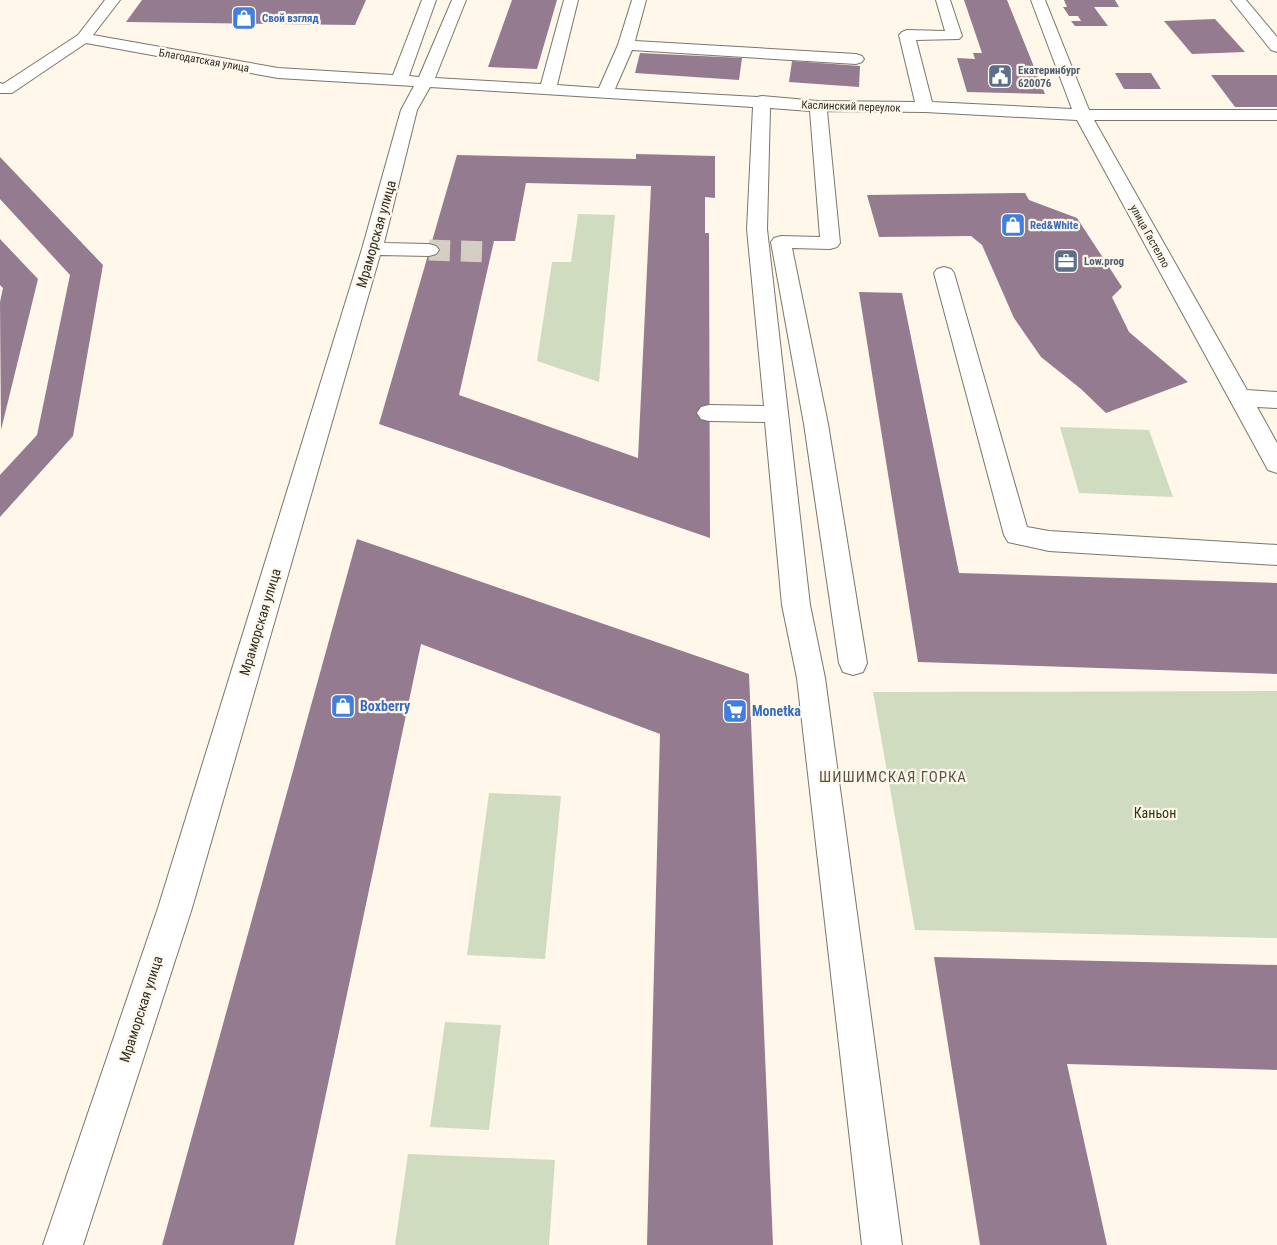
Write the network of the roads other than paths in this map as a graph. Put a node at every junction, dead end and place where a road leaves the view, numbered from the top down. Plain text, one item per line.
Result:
1 (113, 0) edge
2 (429, 0) edge
3 (459, 0) edge
4 (572, 0) edge
5 (640, 0) edge
6 (943, 0) edge
7 (1038, 0) edge
8 (1238, 0) edge
9 (83, 38) junction
10 (626, 45) junction
11 (1277, 47) edge
12 (856, 59) dead end
13 (412, 80) junction
14 (0, 88) edge
15 (548, 88) junction
16 (605, 92) junction
17 (762, 101) junction
18 (818, 106) junction
19 (925, 107) junction
20 (1083, 115) junction
21 (1277, 115) edge
22 (372, 249) junction
23 (430, 250) tunnel mouth
24 (944, 273) dead end
25 (1240, 398) junction
26 (1277, 400) edge
27 (709, 412) dead end
28 (776, 414) junction
29 (1277, 464) edge
30 (1277, 555) edge
31 (853, 663) dead end
32 (63, 1245) edge
33 (882, 1245) edge

1 - 9 street
2 - 13 street
3 - 13 street, Мраморская улица
4 - 15 street
5 - 10 street
6 - 19 street
7 - 20 street, улица Гастелло
8 - 11 street
9 - 13 street, Благодатская улица
9 - 14 street
10 - 12 street
10 - 16 street
13 - 15 street, Каслинский переулок
13 - 22 street, Мраморская улица
15 - 16 street, Каслинский переулок
16 - 17 street, Каслинский переулок
17 - 18 street, Каслинский переулок
17 - 28 street
18 - 19 street, Каслинский переулок
18 - 31 street
19 - 20 street, Каслинский переулок
20 - 21 street, Каслинский переулок
20 - 25 street, улица Гастелло
22 - 23 street
22 - 32 street, Мраморская улица
24 - 30 street
25 - 26 street
25 - 29 street, улица Гастелло
27 - 28 street
28 - 33 street

